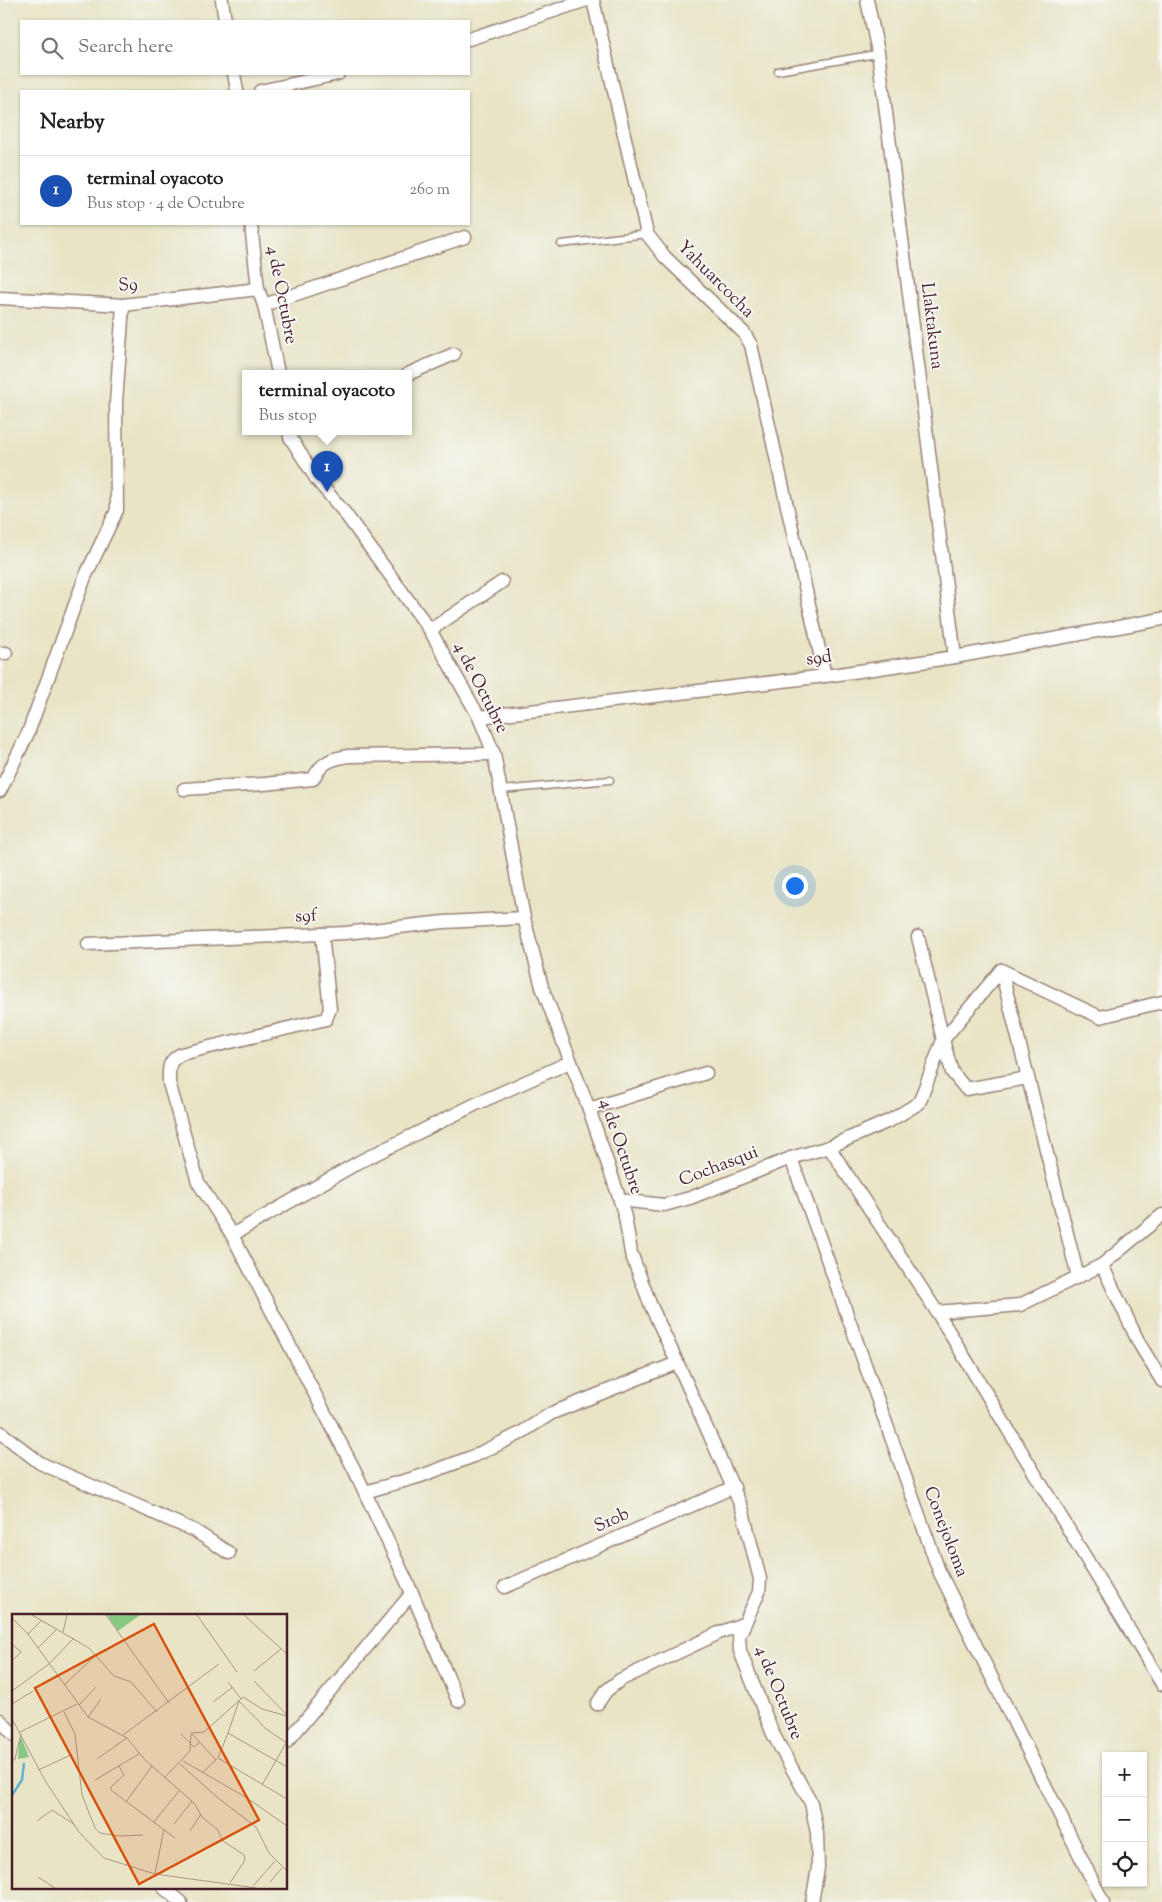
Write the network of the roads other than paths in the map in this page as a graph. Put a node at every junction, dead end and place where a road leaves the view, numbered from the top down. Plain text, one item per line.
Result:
1 (222, 0) edge
2 (587, 0) edge
3 (592, 0) edge
4 (867, 0) edge
5 (225, 20) edge
6 (470, 39) edge
7 (878, 52) junction
8 (778, 71) dead end
9 (234, 75) edge
10 (333, 75) edge
11 (236, 90) edge
12 (265, 90) edge
13 (251, 225) edge
14 (647, 234) junction
15 (465, 237) dead end
16 (561, 244) dead end
17 (258, 289) junction
18 (0, 298) edge
19 (124, 305) junction
20 (264, 305) junction
21 (454, 354) dead end
22 (277, 370) edge
23 (412, 372) edge
24 (294, 435) edge
25 (502, 582) dead end
26 (1162, 620) edge
27 (430, 630) junction
28 (954, 657) junction
29 (825, 676) junction
30 (479, 718) junction
31 (494, 754) junction
32 (610, 780) dead end
33 (184, 790) dead end
34 (500, 790) junction
35 (0, 791) edge
36 (524, 918) junction
37 (322, 934) junction
38 (918, 937) dead end
39 (88, 944) dead end
40 (1001, 970) junction
41 (1162, 1002) edge
42 (943, 1040) junction
43 (570, 1062) junction
44 (706, 1073) dead end
45 (1028, 1078) junction
46 (589, 1109) junction
47 (829, 1147) junction
48 (791, 1158) junction
49 (620, 1200) junction
50 (1162, 1215) edge
51 (232, 1236) junction
52 (1102, 1265) junction
53 (1078, 1276) junction
54 (937, 1312) junction
55 (676, 1363) junction
56 (1162, 1381) edge
57 (0, 1432) edge
58 (734, 1487) junction
59 (365, 1492) junction
60 (229, 1553) dead end
61 (505, 1587) dead end
62 (412, 1593) junction
63 (745, 1623) junction
64 (1162, 1684) edge
65 (458, 1701) dead end
66 (597, 1704) dead end
67 (0, 1720) edge
68 (12, 1733) edge
69 (288, 1741) edge
70 (166, 1890) edge
71 (181, 1902) edge
72 (812, 1902) edge
73 (1103, 1902) edge

1 - 5 street
2 - 6 street
3 - 14 street, Yahuarcocha
4 - 7 street, Llaktakuna
7 - 8 lane
7 - 28 street, Llaktakuna
9 - 11 street
10 - 12 street
13 - 17 street, 4 de Octubre
14 - 16 lane
14 - 29 street, Yahuarcocha
15 - 20 street
17 - 19 street, S9
17 - 20 street, 4 de Octubre
18 - 19 street, S9
19 - 35 street
20 - 22 street, 4 de Octubre
21 - 23 street
24 - 27 street, 4 de Octubre
25 - 27 street
26 - 28 street, s9d
27 - 30 street, 4 de Octubre
28 - 29 street, s9d
29 - 30 street, s9d
30 - 31 street, 4 de Octubre
31 - 33 street
31 - 34 street, 4 de Octubre
32 - 34 lane
34 - 36 street, 4 de Octubre
36 - 37 street, s9f
36 - 43 street, 4 de Octubre
37 - 39 street, s9f
37 - 51 street
38 - 42 street
40 - 41 street
40 - 42 street, Cochasqui
40 - 45 street
42 - 45 street
42 - 47 street, Cochasqui
43 - 46 street, 4 de Octubre
43 - 51 street
44 - 46 street
45 - 53 street
46 - 49 street, 4 de Octubre
47 - 48 street, Cochasqui
47 - 54 street
48 - 49 street, Cochasqui
48 - 73 street, Conejoloma
49 - 55 street, 4 de Octubre
50 - 52 street
51 - 59 street
52 - 53 street
52 - 56 street
53 - 54 street
54 - 64 street
55 - 58 street, 4 de Octubre
55 - 59 street
57 - 60 street
58 - 61 street, S10b
58 - 63 street, 4 de Octubre
59 - 62 street
62 - 65 street
62 - 69 street
63 - 66 street
63 - 72 street, 4 de Octubre
67 - 68 street
70 - 71 street

